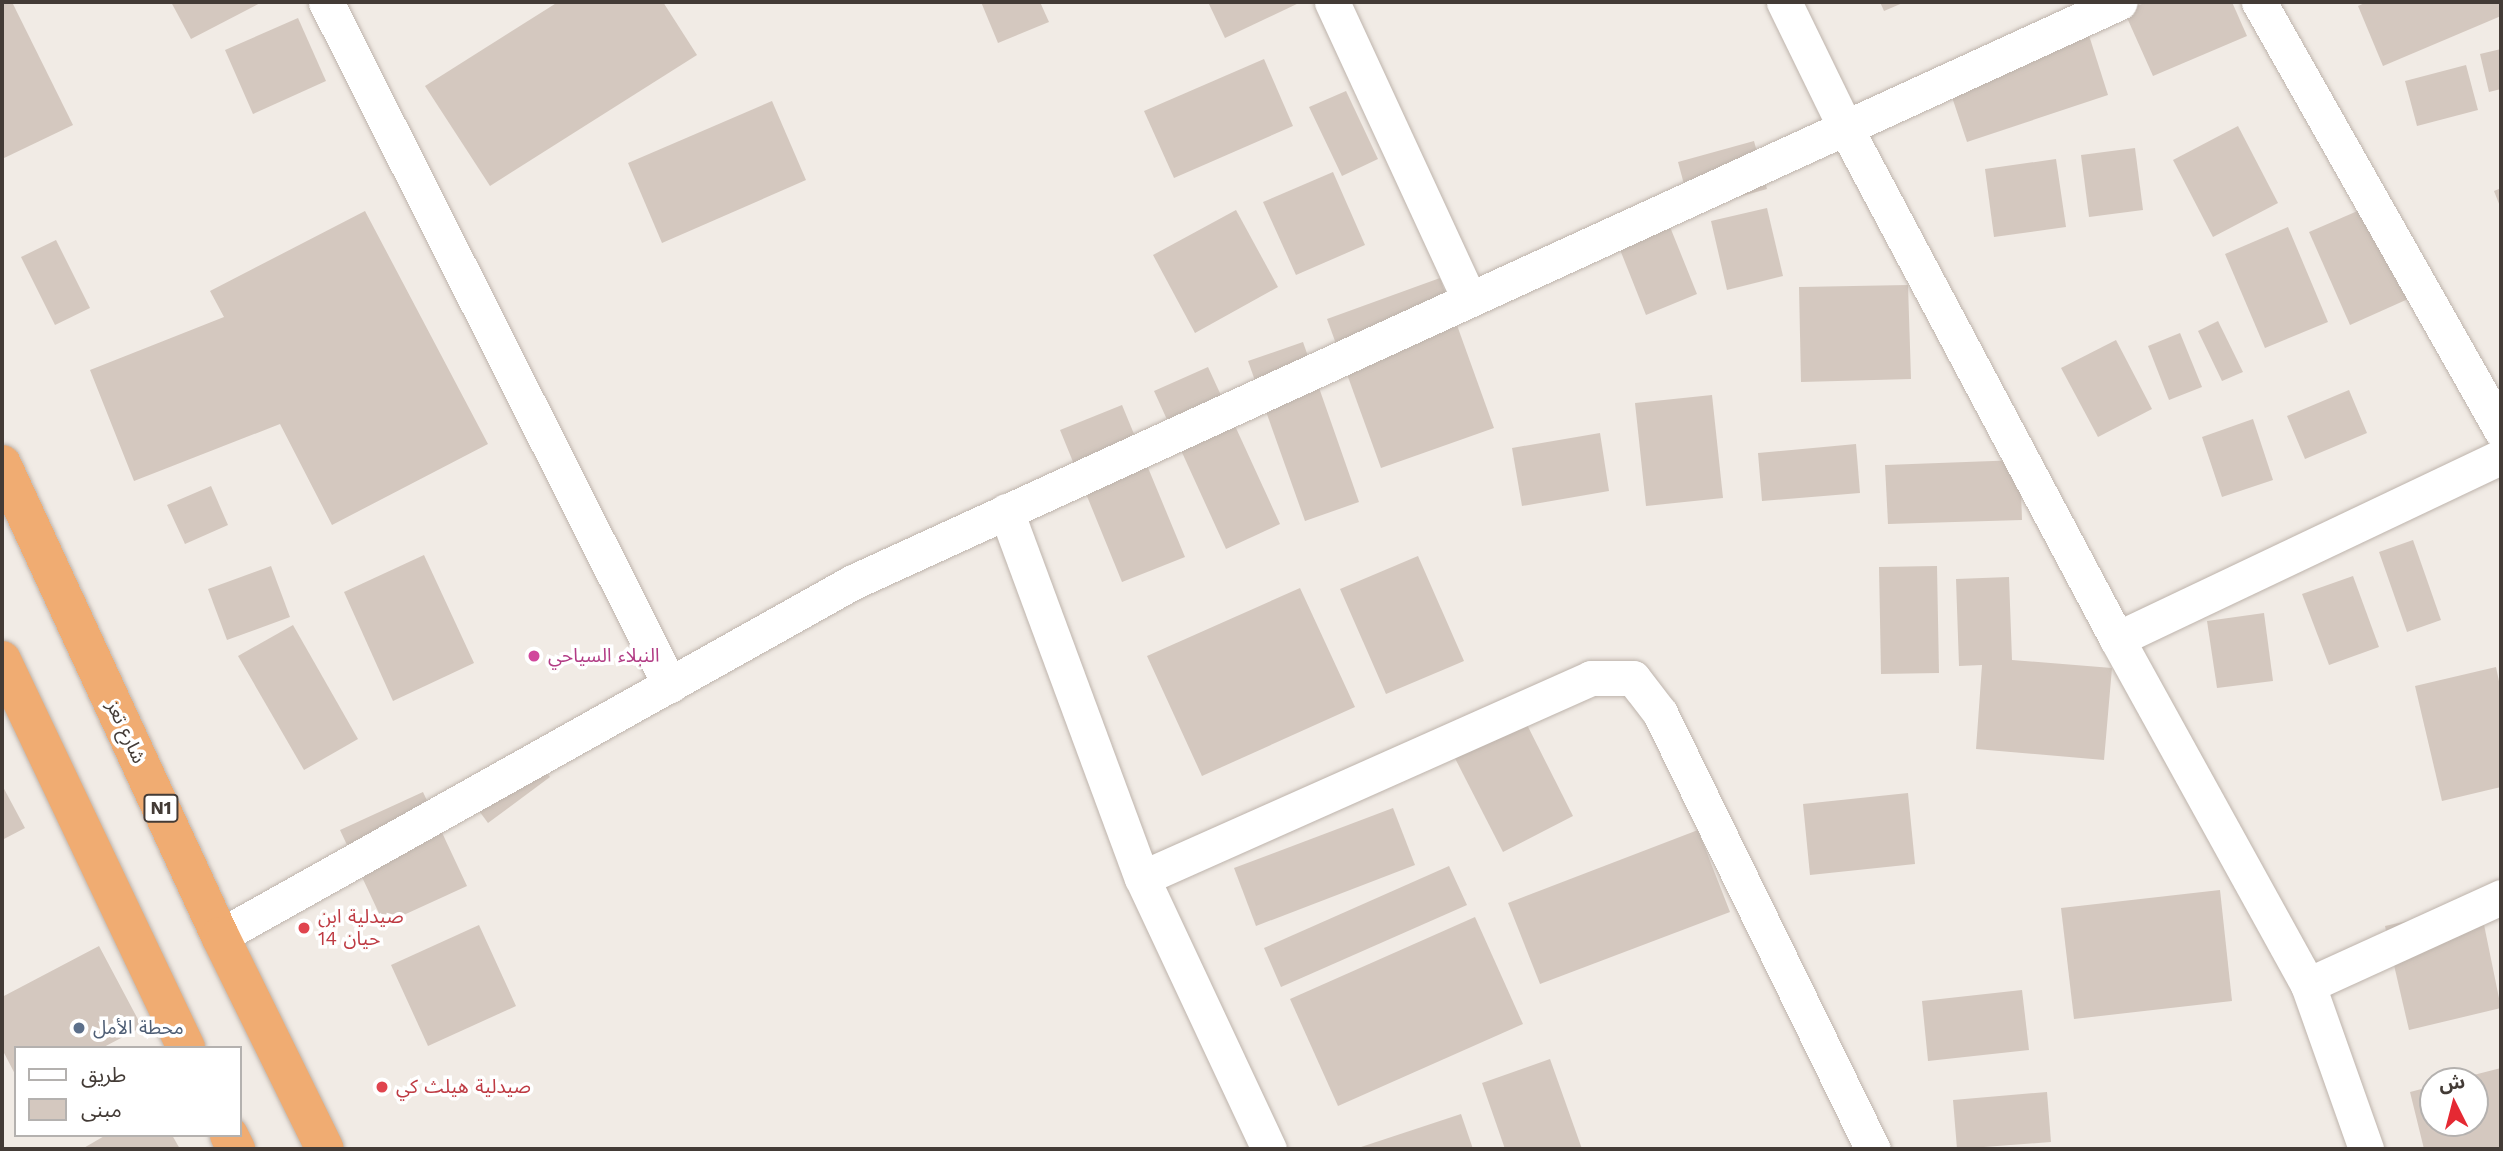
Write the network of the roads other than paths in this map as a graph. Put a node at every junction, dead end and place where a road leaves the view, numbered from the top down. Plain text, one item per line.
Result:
1 (326, 2) edge
2 (1332, 2) edge
3 (1784, 2) edge
4 (2120, 2) edge
5 (2259, 2) edge
6 (1844, 125) junction
7 (1469, 299) junction
8 (2501, 430) edge
9 (2501, 457) edge
10 (2, 464) edge
11 (1006, 511) junction
12 (2117, 639) junction
13 (2, 660) edge
14 (670, 685) junction
15 (1142, 878) junction
16 (2501, 897) edge
17 (220, 936) junction
18 (2308, 985) junction
19 (185, 1046) edge
20 (325, 1149) edge
21 (1269, 1149) edge
22 (1873, 1149) edge
23 (2366, 1149) edge

1 - 14 street
2 - 7 street
3 - 6 street
4 - 6 street
5 - 8 street
6 - 7 street
6 - 12 street
7 - 11 street
9 - 12 street
10 - 17 highway, شارع تعز / N1
11 - 14 street
11 - 15 street
12 - 18 street
13 - 19 highway
14 - 17 street
15 - 21 street
15 - 22 street
16 - 18 street
17 - 20 highway, شارع تعز / N1
18 - 23 street

